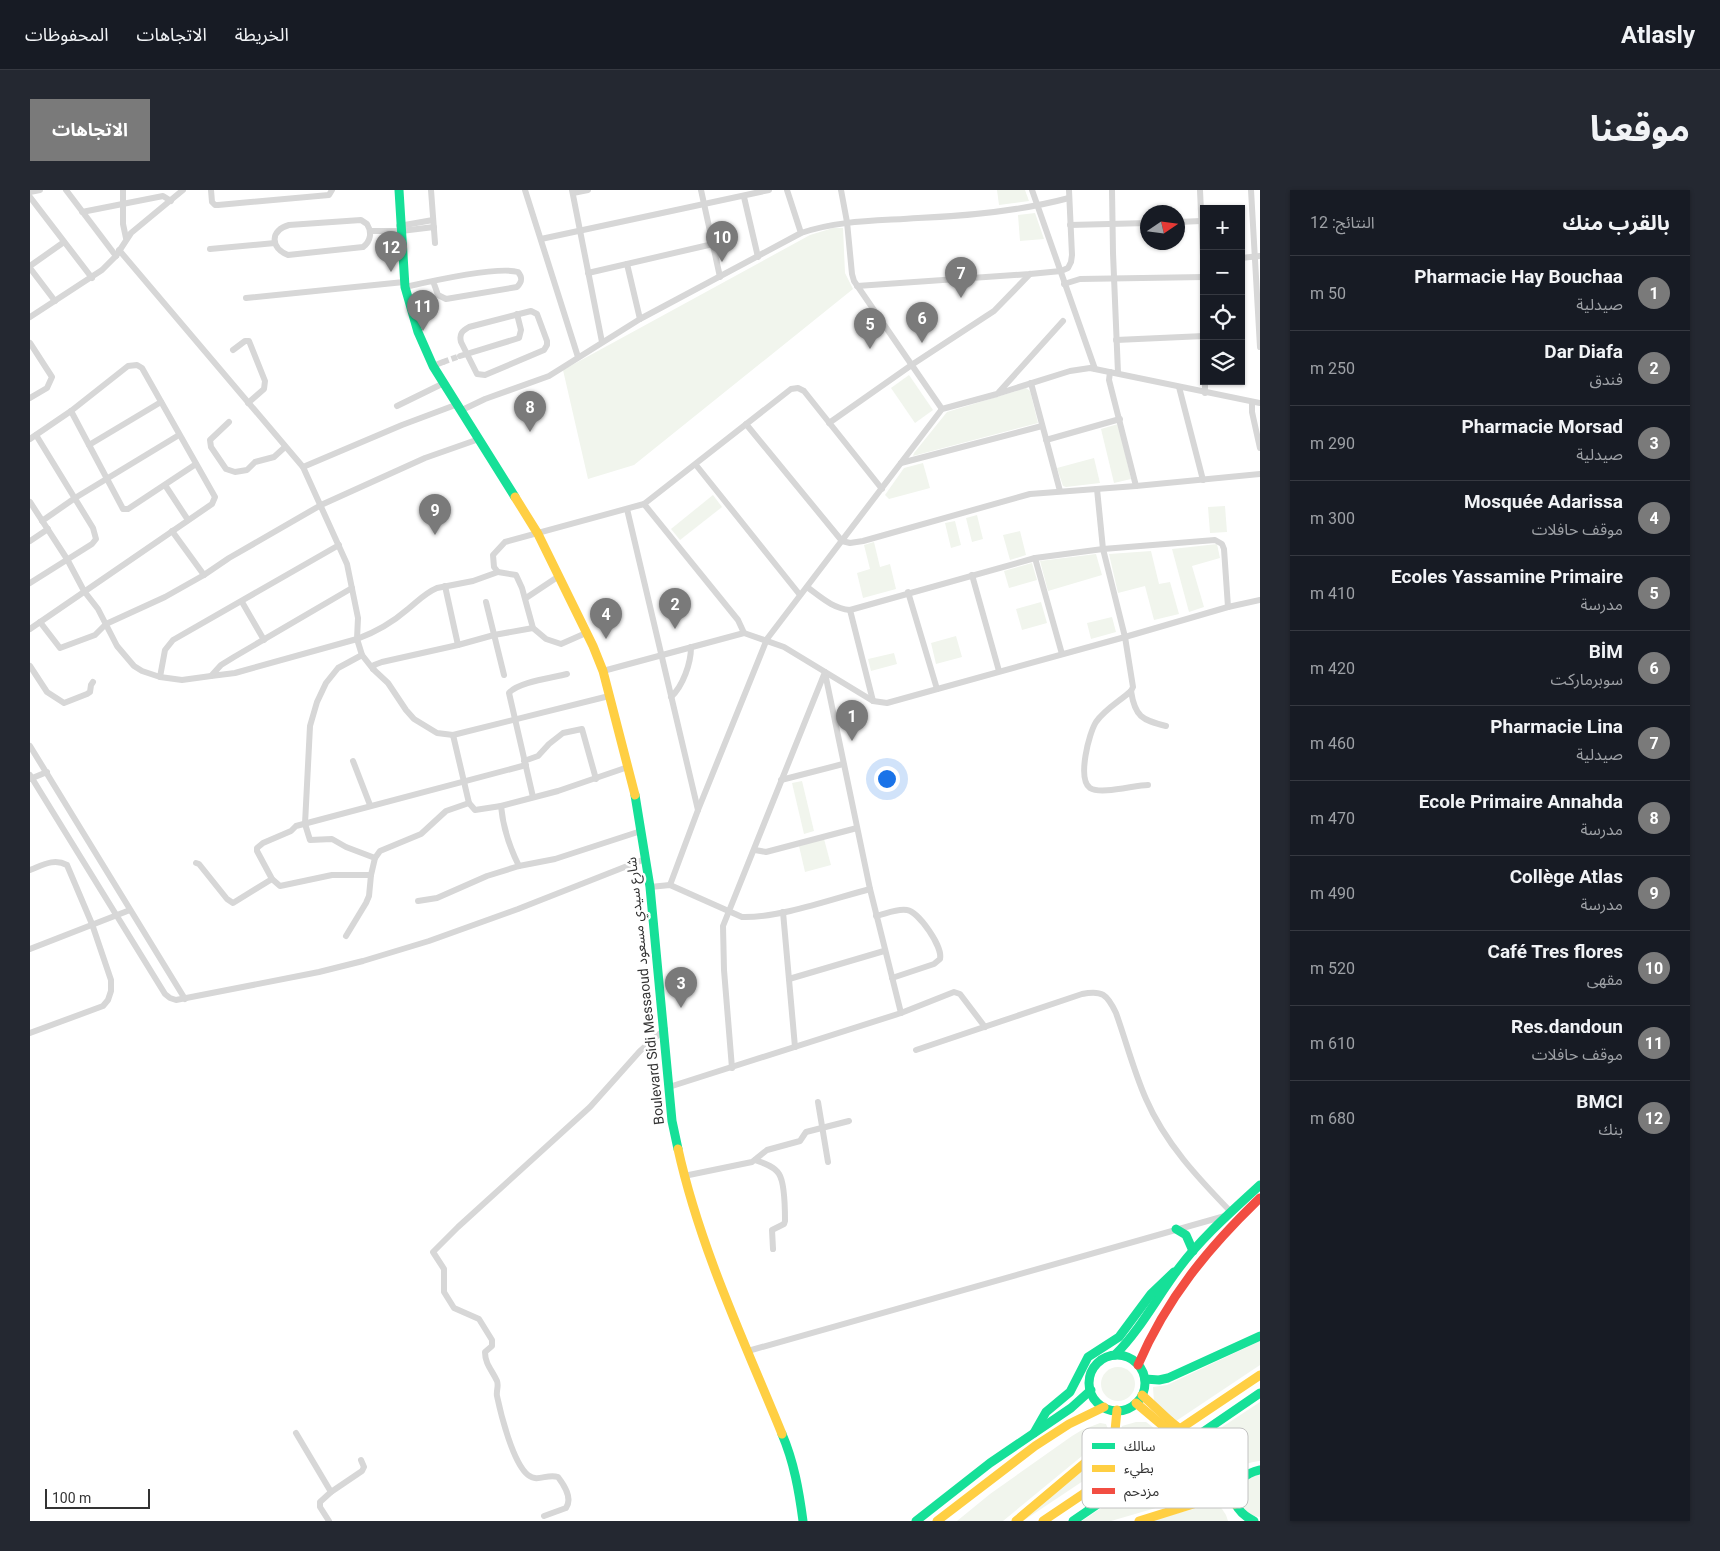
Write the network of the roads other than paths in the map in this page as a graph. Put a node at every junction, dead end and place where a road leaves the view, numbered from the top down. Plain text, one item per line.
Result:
1 (40, 190) edge
2 (66, 190) edge
3 (123, 190) edge
4 (183, 190) edge
5 (211, 190) edge
6 (332, 190) edge
7 (399, 190) edge
8 (431, 190) edge
9 (525, 190) edge
10 (588, 190) edge
11 (701, 190) edge
12 (770, 190) edge
13 (787, 190) edge
14 (841, 190) edge
15 (1032, 190) edge
16 (1069, 190) edge
17 (1112, 190) edge
18 (1200, 190) edge
19 (1251, 190) edge
20 (30, 192) edge
21 (572, 192) edge
22 (30, 197) edge
23 (744, 197) junction
24 (1069, 198) junction
25 (171, 201) junction
26 (704, 203) junction
27 (122, 204) junction
28 (1200, 205) edge
29 (1038, 207) junction
30 (82, 212) junction
31 (1200, 221) edge
32 (846, 222) junction
33 (1185, 222) edge
34 (1140, 223) edge
35 (433, 224) junction
36 (1113, 224) junction
37 (1070, 226) junction
38 (401, 228) junction
39 (579, 230) junction
40 (370, 231) junction
41 (801, 233) junction
42 (126, 238) junction
43 (541, 239) junction
44 (64, 242) junction
45 (435, 242) dead end
46 (275, 243) junction
47 (713, 244) junction
48 (210, 250) dead end
49 (118, 253) junction
50 (758, 257) junction
51 (1257, 257) edge
52 (627, 264) junction
53 (30, 267) edge
54 (1061, 271) junction
55 (588, 273) junction
56 (1030, 274) junction
57 (1200, 277) edge
58 (92, 278) junction
59 (720, 278) junction
60 (1114, 278) junction
61 (433, 281) junction
62 (404, 284) junction
63 (1064, 284) junction
64 (857, 286) junction
65 (246, 298) dead end
66 (1259, 299) edge
67 (55, 301) junction
68 (517, 314) junction
69 (30, 317) edge
70 (640, 320) junction
71 (1063, 321) dead end
72 (1200, 336) edge
73 (1116, 340) junction
74 (602, 342) junction
75 (30, 343) edge
76 (1260, 346) edge
77 (233, 350) dead end
78 (464, 355) junction
79 (578, 357) junction
80 (443, 362) tunnel mouth
81 (913, 364) junction
82 (433, 366) junction
83 (1095, 369) junction
84 (1110, 372) junction
85 (1118, 373) junction
86 (444, 383) junction
87 (1031, 384) junction
88 (1205, 385) edge
89 (1179, 387) junction
90 (1205, 393) junction
91 (997, 394) junction
92 (30, 398) edge
93 (161, 402) junction
94 (1252, 402) junction
95 (248, 403) junction
96 (1260, 404) edge
97 (397, 406) dead end
98 (460, 407) junction
99 (942, 409) junction
100 (71, 411) junction
101 (1120, 419) junction
102 (230, 422) dead end
103 (829, 423) junction
104 (746, 424) junction
105 (1042, 426) junction
106 (179, 435) junction
107 (33, 437) edge
108 (479, 439) junction
109 (1046, 440) junction
110 (88, 445) junction
111 (285, 447) junction
112 (1260, 448) edge
113 (901, 463) junction
114 (196, 464) junction
115 (696, 465) junction
116 (303, 467) junction
117 (1260, 474) edge
118 (106, 479) junction
119 (1203, 480) junction
120 (165, 485) junction
121 (1136, 486) junction
122 (882, 489) junction
123 (1097, 489) junction
124 (1060, 491) junction
125 (75, 498) junction
126 (30, 502) edge
127 (644, 504) junction
128 (321, 505) junction
129 (627, 510) junction
130 (33, 512) edge
131 (188, 520) junction
132 (42, 521) junction
133 (48, 530) junction
134 (172, 531) junction
135 (538, 534) junction
136 (30, 540) edge
137 (842, 541) junction
138 (339, 545) junction
139 (1103, 549) junction
140 (1035, 558) junction
141 (67, 559) junction
142 (498, 572) junction
143 (972, 574) junction
144 (204, 575) junction
145 (559, 576) junction
146 (30, 583) edge
147 (444, 586) junction
148 (807, 587) junction
149 (352, 588) junction
150 (84, 591) junction
151 (908, 592) junction
152 (800, 594) junction
153 (526, 598) junction
154 (1260, 600) edge
155 (242, 602) junction
156 (486, 602) dead end
157 (1228, 607) junction
158 (850, 610) junction
159 (40, 622) junction
160 (106, 624) junction
161 (533, 628) junction
162 (30, 629) edge
163 (586, 633) junction
164 (744, 633) junction
165 (494, 635) junction
166 (1125, 637) junction
167 (357, 639) junction
168 (767, 639) junction
169 (264, 640) junction
170 (458, 645) junction
171 (691, 647) junction
172 (362, 654) junction
173 (1062, 654) junction
174 (661, 655) junction
175 (30, 666) edge
176 (373, 669) junction
177 (602, 671) junction
178 (999, 671) junction
179 (825, 672) junction
180 (567, 674) dead end
181 (504, 675) dead end
182 (211, 676) junction
183 (160, 677) junction
184 (93, 682) dead end
185 (937, 690) junction
186 (1131, 691) junction
187 (609, 696) junction
188 (671, 696) junction
189 (873, 701) junction
190 (515, 720) junction
191 (1166, 726) dead end
192 (453, 735) junction
193 (30, 746) edge
194 (353, 761) dead end
195 (525, 763) junction
196 (843, 764) junction
197 (628, 767) junction
198 (46, 772) junction
199 (31, 777) edge
200 (596, 779) junction
201 (781, 780) junction
202 (464, 783) junction
203 (1148, 785) dead end
204 (533, 798) junction
205 (469, 804) junction
206 (370, 805) junction
207 (501, 806) junction
208 (698, 810) junction
209 (305, 824) junction
210 (857, 828) junction
211 (641, 831) junction
212 (755, 850) junction
213 (375, 858) junction
214 (645, 859) junction
215 (196, 863) dead end
216 (518, 866) junction
217 (30, 870) edge
218 (370, 875) junction
219 (272, 879) junction
220 (670, 885) junction
221 (650, 887) junction
222 (870, 889) junction
223 (418, 902) dead end
224 (130, 910) junction
225 (728, 912) junction
226 (783, 912) junction
227 (117, 915) junction
228 (876, 916) junction
229 (92, 924) junction
230 (346, 936) dead end
231 (30, 949) edge
232 (884, 951) junction
233 (892, 978) junction
234 (789, 979) junction
235 (185, 999) junction
236 (901, 1013) junction
237 (985, 1027) junction
238 (664, 1029) junction
239 (30, 1033) edge
240 (795, 1047) junction
241 (916, 1050) dead end
242 (732, 1068) junction
243 (670, 1087) junction
244 (818, 1102) dead end
245 (849, 1121) dead end
246 (822, 1128) junction
247 (755, 1160) junction
248 (828, 1162) dead end
249 (684, 1176) junction
250 (1260, 1185) edge
251 (1260, 1198) edge
252 (1228, 1214) junction
253 (1176, 1229) junction
254 (773, 1249) dead end
255 (1193, 1251) junction
256 (1179, 1269) junction
257 (1260, 1336) edge
258 (748, 1351) junction
259 (1115, 1355) junction
260 (1138, 1365) junction
261 (1260, 1376) edge
262 (1145, 1379) junction
263 (1091, 1390) junction
264 (1260, 1393) edge
265 (1142, 1395) junction
266 (1136, 1403) junction
267 (1104, 1407) junction
268 (1117, 1410) junction
269 (1166, 1423) junction
270 (1115, 1428) edge
271 (1172, 1428) edge
272 (1182, 1428) edge
273 (1209, 1428) edge
274 (1034, 1432) junction
275 (296, 1433) dead end
276 (361, 1460) dead end
277 (1082, 1465) edge
278 (1260, 1470) edge
279 (1248, 1473) edge
280 (331, 1492) junction
281 (1082, 1495) edge
282 (1092, 1508) edge
283 (1181, 1508) edge
284 (1236, 1508) edge
285 (1237, 1508) edge
286 (544, 1516) dead end
287 (329, 1521) edge
288 (803, 1521) edge
289 (916, 1521) edge
290 (937, 1521) edge
291 (1016, 1521) edge
292 (1043, 1521) edge
293 (1073, 1521) edge
294 (1139, 1521) edge
295 (1236, 1521) edge
296 (1254, 1521) edge

1 - 20 street
2 - 30 street
3 - 27 street
4 - 25 street
5 - 6 street
7 - 38 main road, Boulevard Sidi Messaoud شارع سيدي مسعود
8 - 35 street
9 - 43 street
10 - 21 street
11 - 26 street
12 - 23 street
13 - 41 street
14 - 32 street
15 - 29 street
16 - 24 street
17 - 36 street
18 - 28 street
19 - 51 street
21 - 39 street
22 - 44 street
23 - 26 street
23 - 50 street
24 - 29 street
24 - 37 street
25 - 27 street
25 - 42 street
26 - 39 street
26 - 47 street
27 - 30 street
27 - 42 street
29 - 32 street
29 - 54 street
30 - 49 street
31 - 33 street
32 - 41 street
32 - 64 street
34 - 36 street
35 - 38 street
35 - 45 street
36 - 37 street
36 - 60 street
37 - 54 street
38 - 40 street
38 - 62 main road, Boulevard Sidi Messaoud شارع سيدي مسعود
39 - 43 street
39 - 55 street
40 - 46 street
40 - 46 street
41 - 50 street
42 - 49 street
43 - 79 street
44 - 53 street
44 - 58 street
46 - 48 street
47 - 52 street
47 - 59 street
49 - 58 street
49 - 95 street
50 - 59 street
51 - 66 street
52 - 55 street
52 - 70 street
53 - 67 street
54 - 56 street
54 - 63 street
55 - 74 street
56 - 64 street
56 - 81 street
57 - 60 street
58 - 67 street
59 - 70 street
60 - 63 street
60 - 73 street
61 - 61 street
61 - 62 street
62 - 65 street
62 - 82 main road, Boulevard Sidi Messaoud شارع سيدي مسعود
63 - 83 street
64 - 81 street
66 - 76 street
67 - 69 street
68 - 78 street
68 - 78 street
68 - 78 street
70 - 74 street
71 - 91 street
72 - 73 street
73 - 85 street
74 - 79 street
75 - 92 street
77 - 95 street
79 - 98 street
80 - 82 street
81 - 99 street
81 - 103 street
82 - 86 main road, Boulevard Sidi Messaoud شارع سيدي مسعود
83 - 84 street
83 - 87 street
84 - 85 street
84 - 101 street
85 - 89 street
86 - 97 street
86 - 98 main road, Boulevard Sidi Messaoud شارع سيدي مسعود
87 - 91 street
87 - 105 street
88 - 90 street
89 - 90 street
89 - 119 street
90 - 94 street
91 - 99 street
93 - 100 street
93 - 106 street
93 - 110 street
94 - 96 street
94 - 112 street
95 - 111 street
98 - 108 main road, Boulevard Sidi Messaoud شارع سيدي مسعود
98 - 116 street
99 - 113 street
100 - 107 street
100 - 110 street
101 - 109 street
101 - 121 street
102 - 111 street
103 - 104 street
103 - 122 street
104 - 115 street
104 - 137 street
105 - 109 street
105 - 113 street
106 - 114 street
106 - 118 street
107 - 125 street
108 - 128 street
108 - 135 main road, Boulevard Sidi Messaoud شارع سيدي مسعود
109 - 124 street
110 - 118 street
111 - 116 street
113 - 122 street
114 - 120 street
114 - 131 street
115 - 127 street
115 - 152 street
116 - 128 street
117 - 119 street
118 - 120 street
118 - 125 street
119 - 121 street
120 - 131 street
121 - 123 street
122 - 137 street
123 - 124 street
123 - 139 street
124 - 137 street
125 - 132 street
125 - 141 street
126 - 130 street
127 - 129 street
127 - 164 street
128 - 138 street
128 - 144 street
129 - 135 street
129 - 174 street
130 - 132 street
131 - 134 street
132 - 133 street
133 - 136 street
133 - 141 street
134 - 144 street
134 - 150 street
135 - 142 street
135 - 145 main road, Boulevard Sidi Messaoud شارع سيدي مسعود
137 - 148 street
138 - 149 street
138 - 155 street
139 - 140 street
139 - 157 street
139 - 166 street
140 - 143 street
140 - 173 street
141 - 146 street
141 - 150 street
142 - 147 street
142 - 153 street
143 - 151 street
143 - 178 street
144 - 160 street
145 - 153 street
145 - 163 main road, Boulevard Sidi Messaoud شارع سيدي مسعود
147 - 167 street
147 - 170 street
148 - 152 street
148 - 158 street
149 - 167 street
149 - 169 street
150 - 159 street
150 - 160 street
151 - 158 street
151 - 185 street
152 - 168 street
153 - 161 street
154 - 157 street
155 - 169 street
155 - 183 street
156 - 165 street
157 - 166 street
158 - 189 street
159 - 160 street
159 - 162 street
160 - 183 street
161 - 163 street
161 - 165 street
163 - 177 main road, Boulevard Sidi Messaoud شارع سيدي مسعود
164 - 168 street
164 - 171 street
165 - 170 street
165 - 181 street
166 - 173 street
166 - 186 street
167 - 172 street
167 - 182 street
168 - 179 street
168 - 208 street
169 - 182 street
170 - 176 street
171 - 174 street
171 - 188 street
172 - 176 street
172 - 209 street
173 - 178 street
174 - 177 street
174 - 188 street
175 - 184 street
176 - 192 street
177 - 187 main road, Boulevard Sidi Messaoud شارع سيدي مسعود
178 - 185 street
179 - 189 street
179 - 196 street
179 - 201 street
180 - 190 street
182 - 183 street
185 - 189 street
186 - 191 street
186 - 203 street
187 - 190 street
187 - 197 main road, Boulevard Sidi Messaoud شارع سيدي مسعود
188 - 208 street
190 - 192 street
190 - 195 street
192 - 202 street
193 - 198 street
194 - 206 street
195 - 200 street
195 - 202 street
195 - 204 street
196 - 201 street
196 - 210 street
197 - 200 street
197 - 211 main road, Boulevard Sidi Messaoud شارع سيدي مسعود
198 - 199 street
198 - 224 street
199 - 227 street
200 - 204 street
201 - 212 street
202 - 205 street
202 - 206 street
204 - 207 street
205 - 207 street
205 - 213 street
206 - 209 street
207 - 216 street
208 - 220 street
209 - 213 street
209 - 219 street
210 - 212 street
210 - 222 street
211 - 214 main road, Boulevard Sidi Messaoud شارع سيدي مسعود
211 - 216 street
212 - 225 street
213 - 218 street
214 - 221 main road, Boulevard Sidi Messaoud شارع سيدي مسعود
214 - 235 street
215 - 219 street
216 - 223 street
217 - 229 street
218 - 219 street
218 - 230 street
220 - 221 street
220 - 225 street
221 - 238 main road, Boulevard Sidi Messaoud شارع سيدي مسعود
222 - 226 street
222 - 228 street
224 - 227 street
224 - 235 street
225 - 226 street
225 - 242 street
226 - 234 street
227 - 229 street
227 - 235 street
228 - 232 street
228 - 233 street
229 - 231 street
229 - 239 street
232 - 233 street
232 - 234 street
233 - 236 street
234 - 240 street
236 - 237 street
236 - 240 street
237 - 241 street
237 - 252 street
238 - 243 main road, Boulevard Sidi Messaoud شارع سيدي مسعود
238 - 286 street
240 - 242 street
242 - 243 street
243 - 249 main road, Boulevard Sidi Messaoud شارع سيدي مسعود
244 - 246 street
245 - 246 street
246 - 247 street
246 - 248 street
247 - 249 street
247 - 254 street
249 - 258 main road, Boulevard Sidi Messaoud شارع سيدي مسعود
250 - 252 main road
251 - 260 main road
252 - 253 street
252 - 255 main road
253 - 255 main road
253 - 258 street
255 - 256 main road
256 - 259 main road
256 - 274 main road
257 - 262 main road
258 - 288 main road, Boulevard Sidi Messaoud شارع سيدي مسعود
259 - 260 main road
259 - 263 main road
260 - 262 main road
261 - 272 main road
262 - 265 main road
263 - 267 main road
263 - 274 main road
264 - 273 main road
265 - 266 main road
265 - 269 main road
266 - 268 main road
266 - 269 main road
267 - 268 main road
267 - 290 main road
268 - 270 main road
269 - 271 main road, bridge
274 - 289 main road
275 - 280 street
276 - 280 street
277 - 291 main road
278 - 279 main road
280 - 287 street
281 - 292 main road
282 - 293 main road
283 - 294 main road
284 - 295 main road
285 - 296 main road

